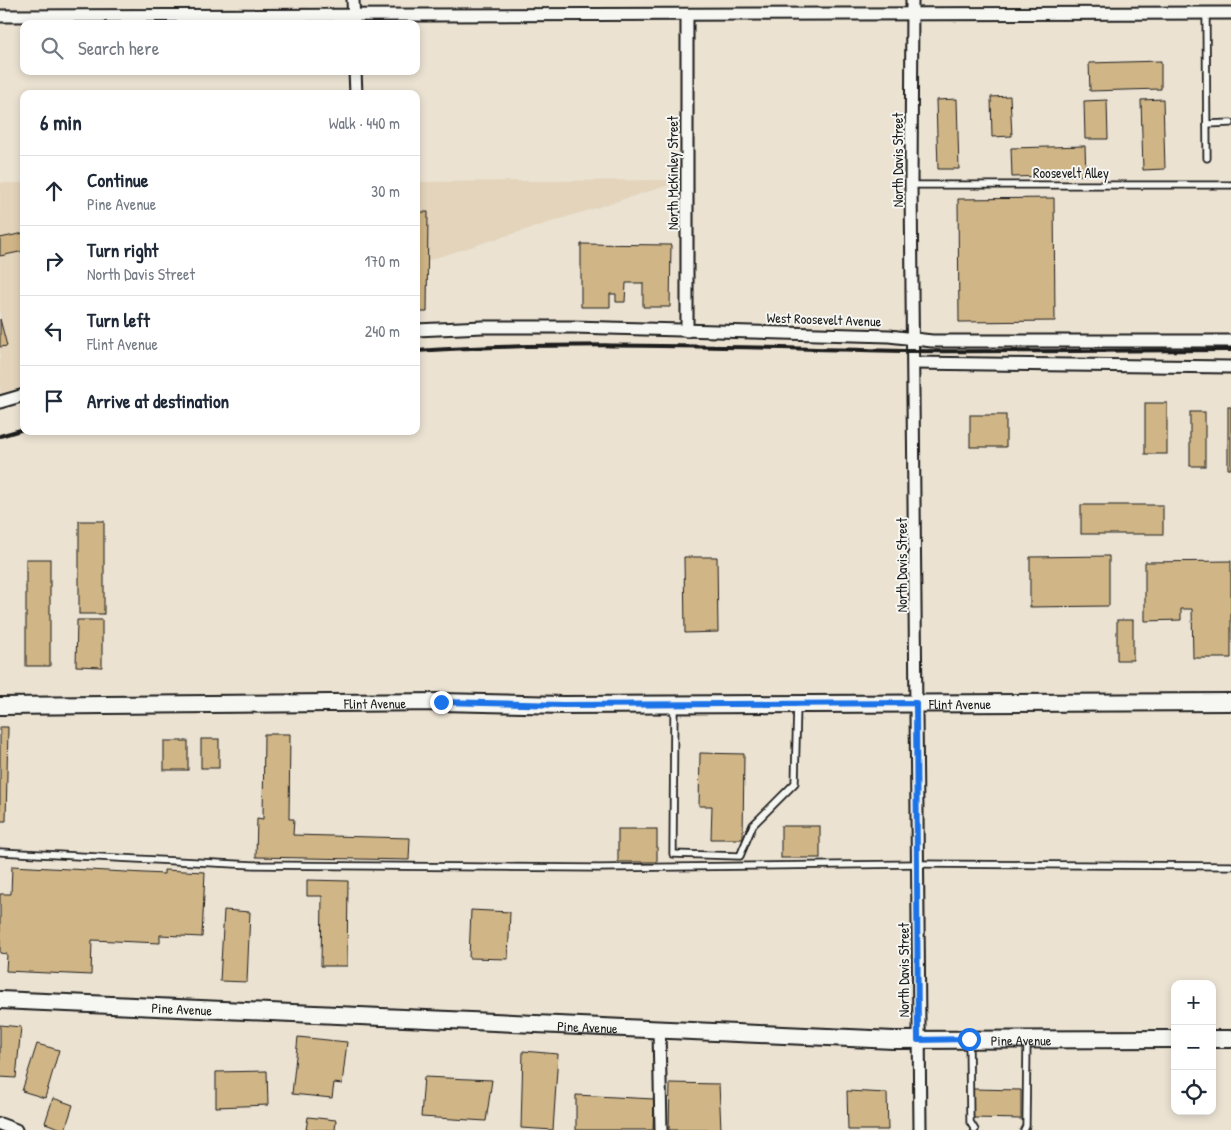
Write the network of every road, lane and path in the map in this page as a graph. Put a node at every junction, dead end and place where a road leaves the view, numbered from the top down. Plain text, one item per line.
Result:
1 (353, 0) edge
2 (912, 0) edge
3 (1206, 13) junction
4 (1231, 13) edge
5 (687, 15) junction
6 (912, 15) junction
7 (0, 16) edge
8 (354, 20) edge
9 (355, 75) edge
10 (356, 90) edge
11 (1231, 123) edge
12 (1207, 124) junction
13 (1207, 158) dead end
14 (911, 184) junction
15 (1231, 184) edge
16 (420, 330) edge
17 (686, 331) junction
18 (914, 339) junction
19 (1231, 341) edge
20 (914, 363) junction
21 (1231, 367) edge
22 (20, 396) edge
23 (0, 402) edge
24 (1231, 702) edge
25 (797, 703) junction
26 (916, 703) junction
27 (674, 704) junction
28 (0, 706) edge
29 (0, 852) edge
30 (918, 864) junction
31 (1231, 866) edge
32 (0, 1000) edge
33 (660, 1030) junction
34 (969, 1039) junction
35 (1027, 1039) junction
36 (1216, 1039) edge
37 (1231, 1039) edge
38 (918, 1040) junction
39 (1171, 1040) edge
40 (0, 1124) edge
41 (16, 1130) edge
42 (661, 1130) edge
43 (920, 1130) edge
44 (975, 1130) edge
45 (1024, 1130) edge

1 - 8 street
2 - 6 street, North Davis Street
3 - 4 street
3 - 6 street
3 - 12 lane
5 - 6 street
5 - 8 street
5 - 17 street, North McKinley Street
6 - 14 street, North Davis Street
7 - 8 street
9 - 10 street
11 - 12 lane
12 - 13 lane
14 - 15 lane, Roosevelt Alley
14 - 18 street, North Davis Street
16 - 17 street, West Roosevelt Avenue
17 - 18 street, West Roosevelt Avenue
18 - 19 street, West Roosevelt Avenue
18 - 20 street, North Davis Street
20 - 21 street
20 - 26 street, North Davis Street
22 - 23 street
24 - 26 street, Flint Avenue
25 - 26 street, Flint Avenue
25 - 27 street, Flint Avenue
25 - 27 lane
26 - 30 street, North Davis Street
27 - 28 street, Flint Avenue
29 - 30 lane
30 - 31 lane
30 - 38 street, North Davis Street
32 - 33 street, Pine Avenue
33 - 38 street, Pine Avenue
33 - 42 street
34 - 35 street, Pine Avenue
34 - 38 street, Pine Avenue
34 - 44 lane
35 - 39 street, Pine Avenue
35 - 45 lane
36 - 37 street
38 - 43 street, North Davis Street
40 - 41 street

